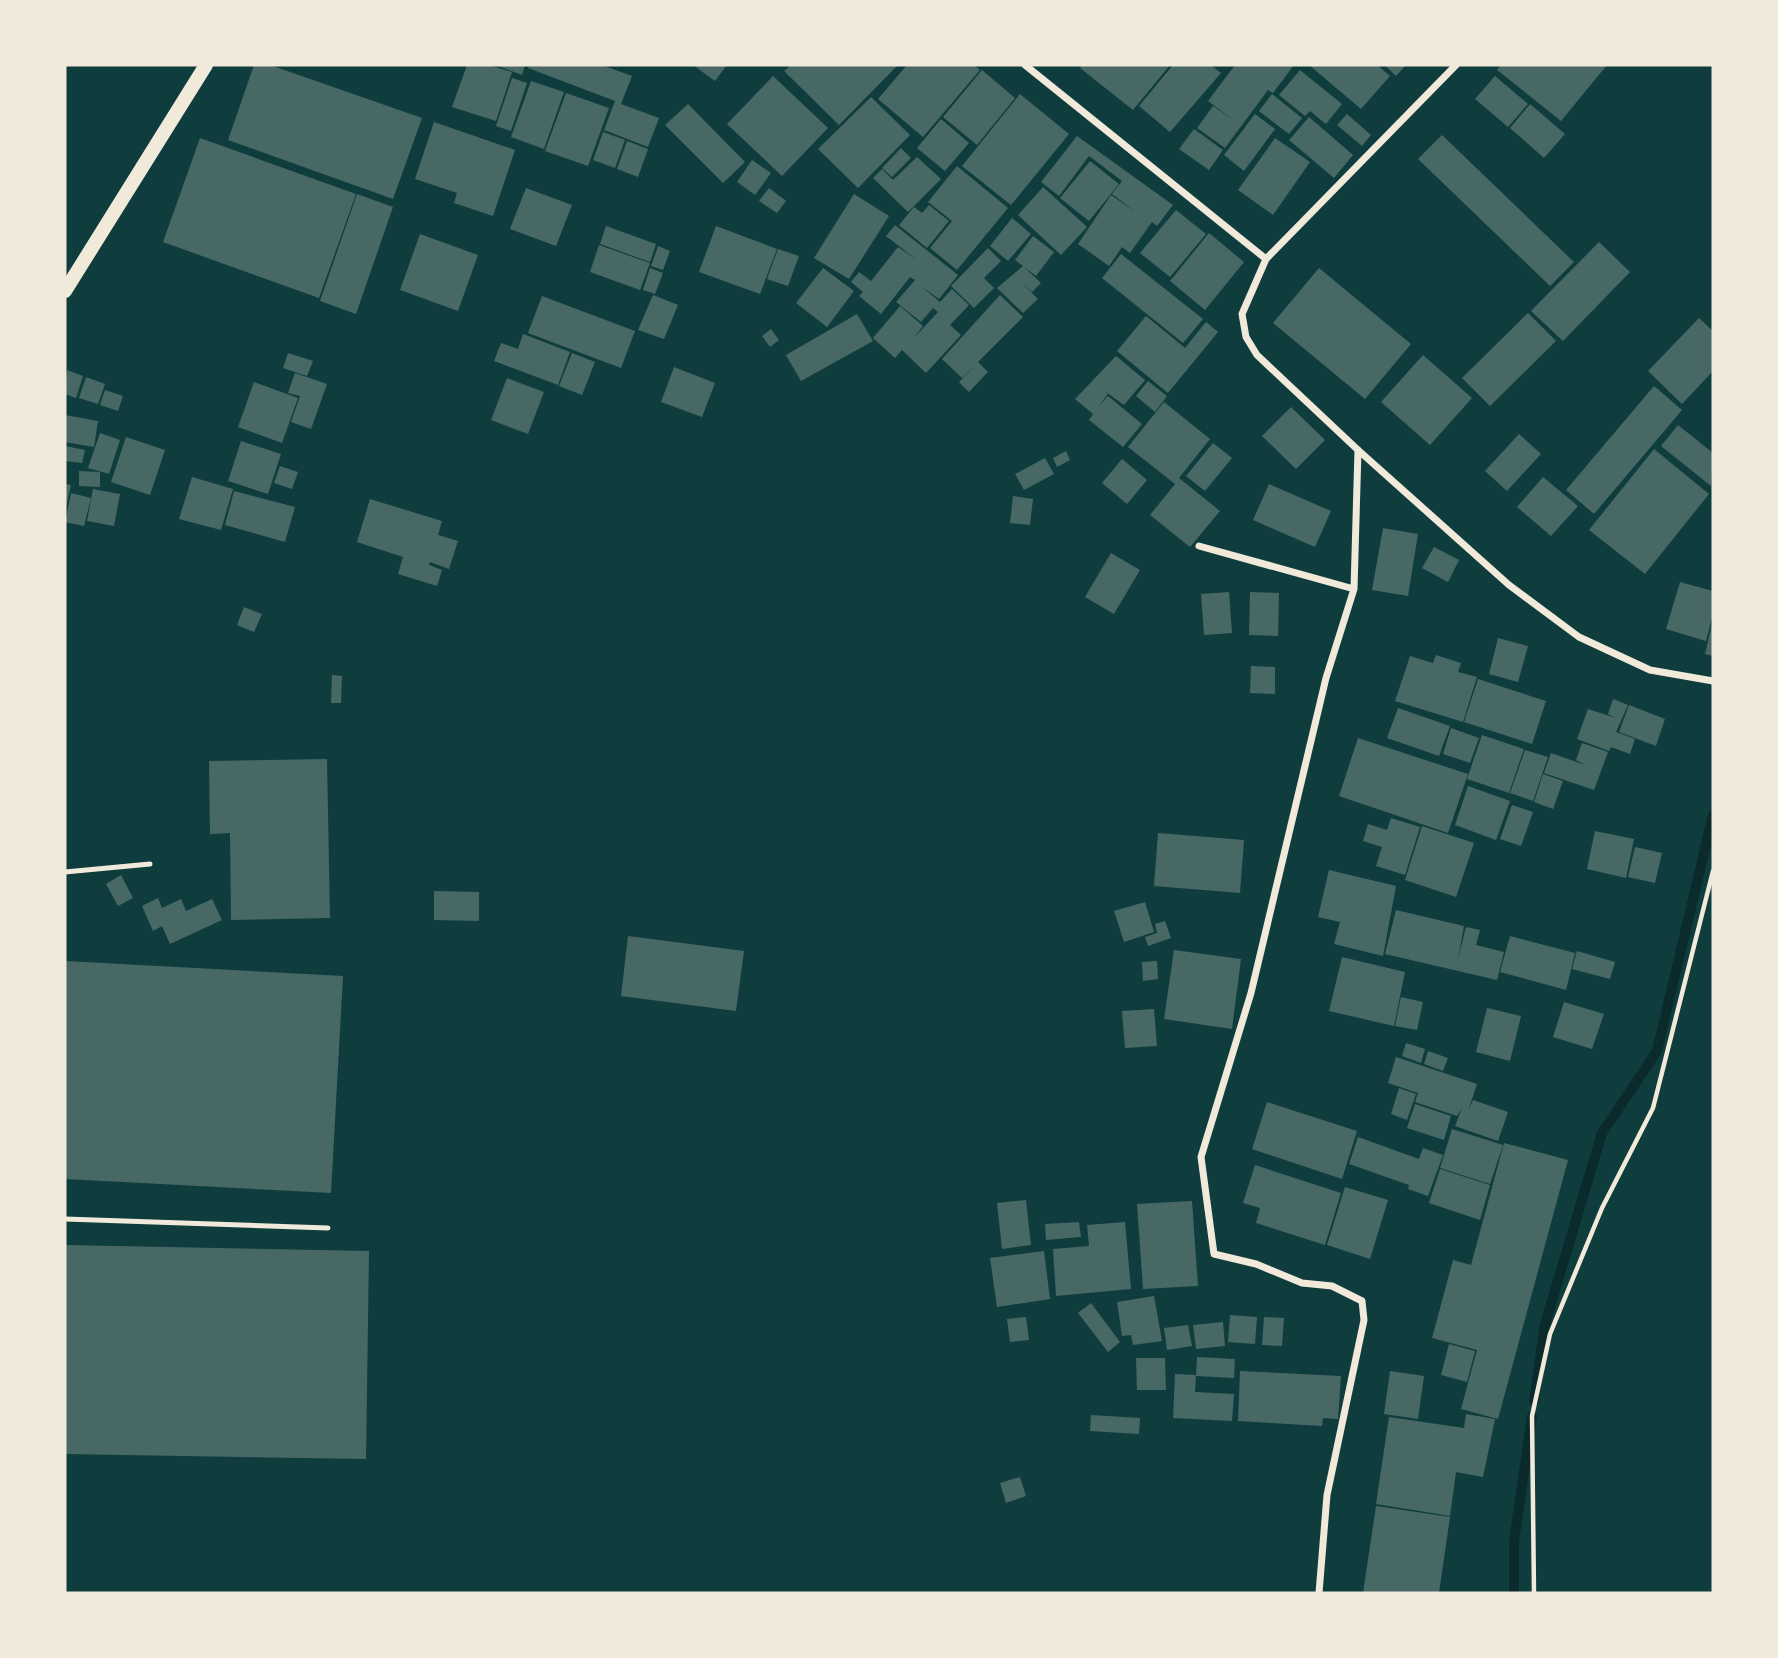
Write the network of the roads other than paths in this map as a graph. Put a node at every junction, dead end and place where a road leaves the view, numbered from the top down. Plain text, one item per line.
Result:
1 (206, 65) edge
2 (1025, 65) edge
3 (1456, 65) edge
4 (1266, 259) junction
5 (65, 291) edge
6 (1358, 450) junction
7 (1199, 546) dead end
8 (1354, 589) junction
9 (1713, 681) edge
10 (150, 863) dead end
11 (65, 872) edge
12 (65, 1219) edge
13 (328, 1228) dead end
14 (1319, 1593) edge

1 - 5 main road
2 - 4 street
3 - 4 street
4 - 6 street
6 - 8 street
6 - 9 street
7 - 8 street
8 - 14 street
10 - 11 lane
12 - 13 lane

